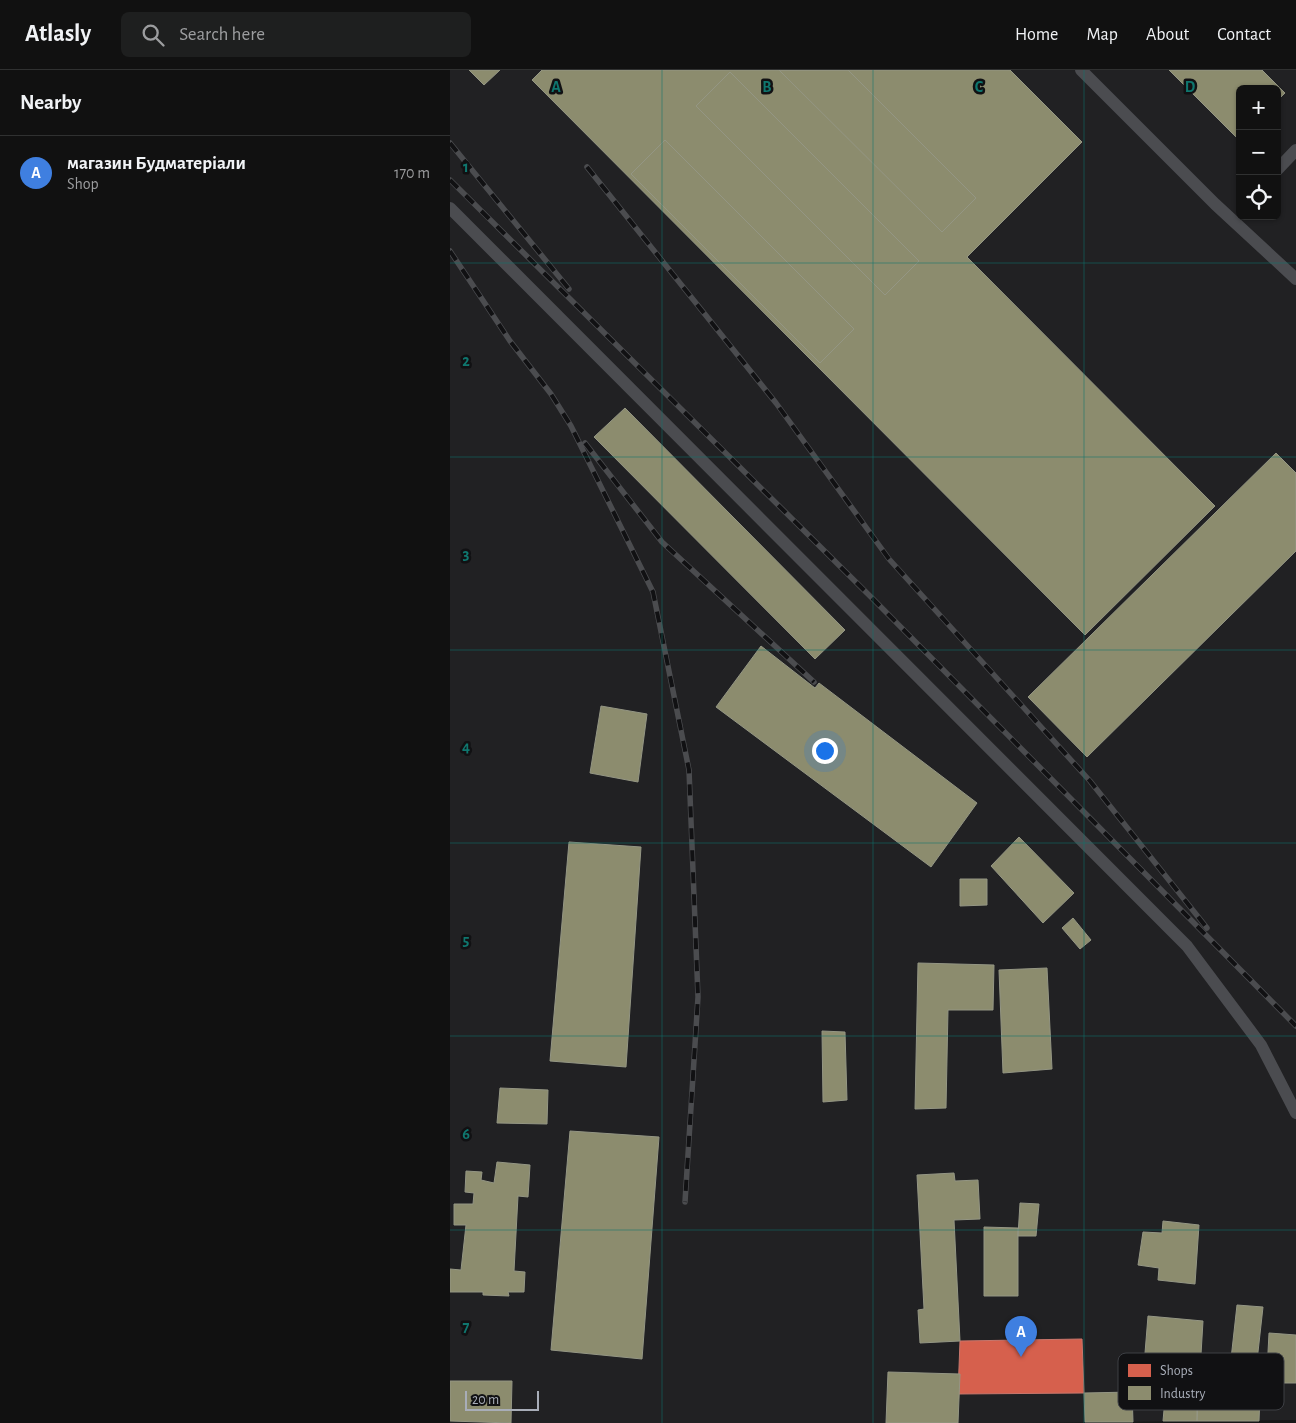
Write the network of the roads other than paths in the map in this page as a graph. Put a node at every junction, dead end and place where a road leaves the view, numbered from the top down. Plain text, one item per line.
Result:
1 (1081, 70) edge
2 (1296, 150) edge
3 (1281, 166) edge
4 (450, 208) edge
5 (1236, 215) edge
6 (1241, 220) edge
7 (1296, 279) edge
8 (1296, 1114) edge

1 - 5 lane
2 - 3 lane
4 - 8 lane
6 - 7 lane

